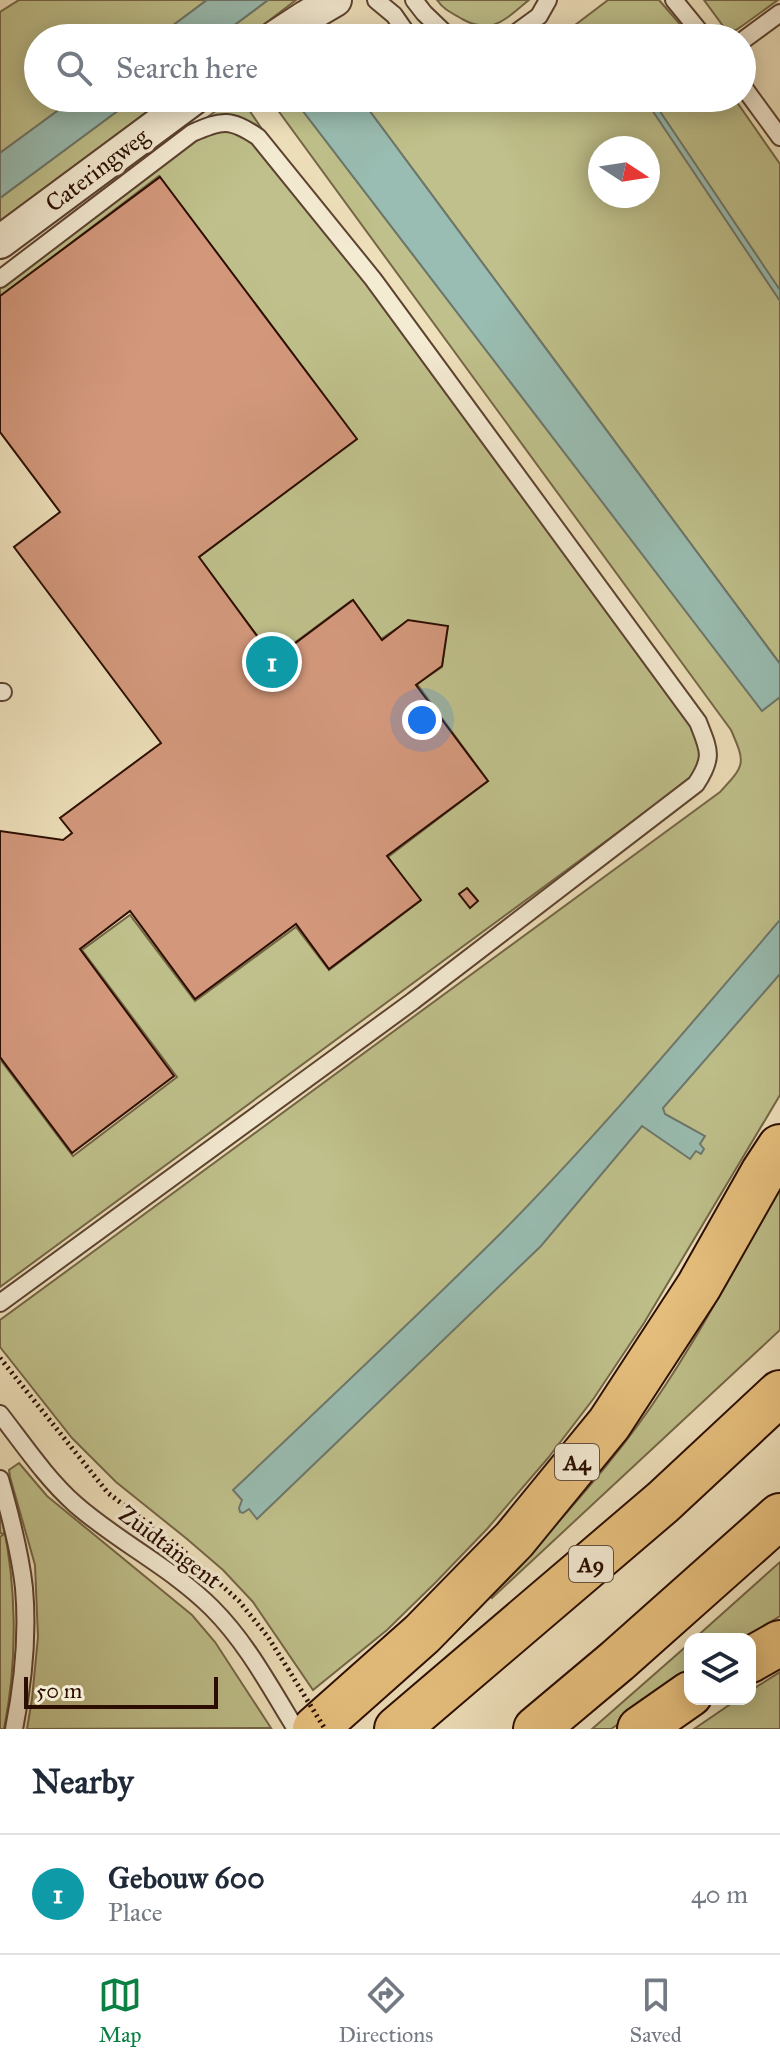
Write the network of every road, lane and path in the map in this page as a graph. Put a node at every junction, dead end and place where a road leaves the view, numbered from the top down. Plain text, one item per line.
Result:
1 (334, 0) edge
2 (376, 0) edge
3 (414, 0) edge
4 (548, 0) edge
5 (674, 0) edge
6 (780, 13) edge
7 (296, 24) edge
8 (400, 24) edge
9 (435, 24) edge
10 (528, 24) edge
11 (694, 24) edge
12 (756, 31) edge
13 (756, 104) edge
14 (175, 112) edge
15 (780, 137) edge
16 (0, 242) edge
17 (0, 279) edge
18 (780, 1147) edge
19 (0, 1303) edge
20 (0, 1358) edge
21 (780, 1393) edge
22 (0, 1414) edge
23 (0, 1479) edge
24 (780, 1516) edge
25 (780, 1643) edge
26 (756, 1657) edge
27 (684, 1698) edge
28 (14, 1729) edge
29 (296, 1729) edge
30 (315, 1729) edge
31 (325, 1729) edge
32 (397, 1729) edge
33 (536, 1729) edge
34 (640, 1729) edge

1 - 7 street
2 - 8 lane
3 - 9 lane
4 - 10 lane
5 - 11 lane
6 - 12 lane
13 - 15 lane
14 - 16 street, Cateringweg
17 - 19 lane
18 - 30 highway, A4
20 - 31 path, bridge
21 - 32 highway, A9
22 - 29 lane, Zuidtangent
23 - 28 lane
24 - 33 highway
25 - 26 highway
27 - 34 highway

